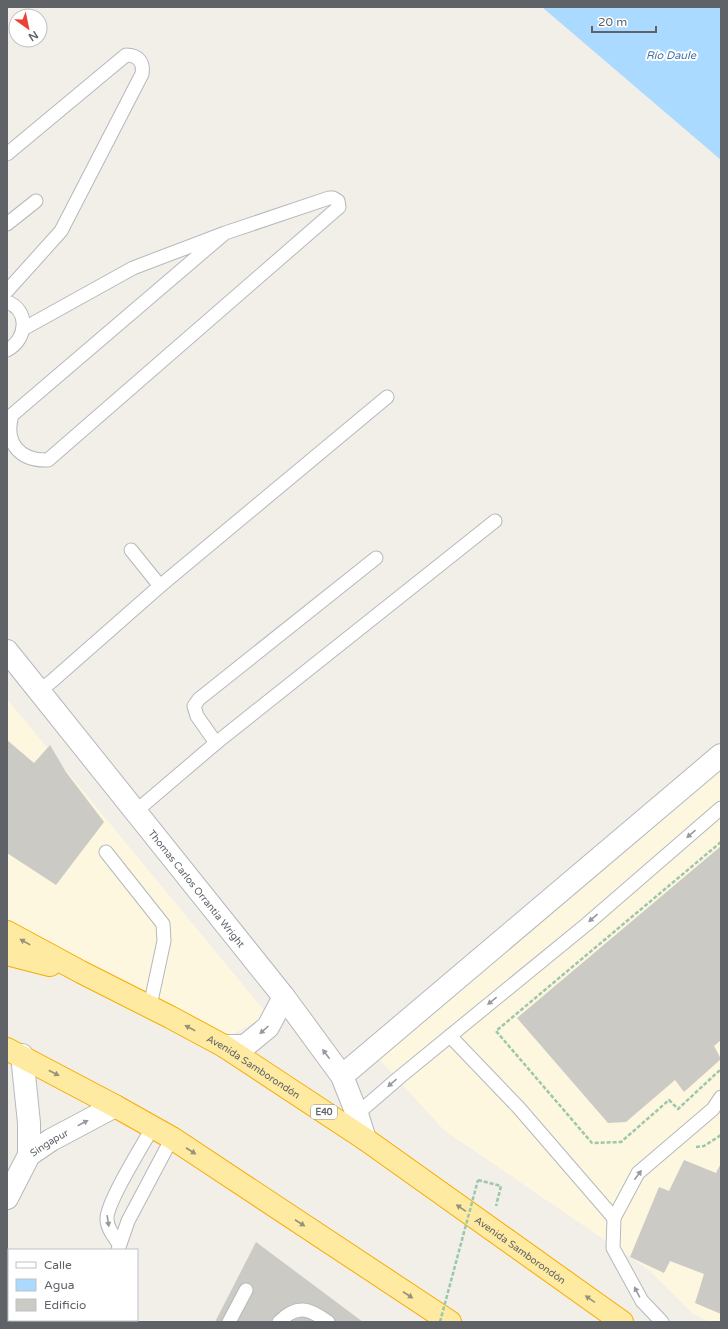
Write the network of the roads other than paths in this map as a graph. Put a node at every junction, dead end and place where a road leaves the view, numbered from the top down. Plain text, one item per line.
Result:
1 (7, 154) edge
2 (36, 201) dead end
3 (7, 224) edge
4 (225, 233) junction
5 (7, 291) edge
6 (7, 302) edge
7 (23, 329) junction
8 (7, 350) edge
9 (387, 397) dead end
10 (495, 521) dead end
11 (131, 550) dead end
12 (376, 558) dead end
13 (160, 586) junction
14 (7, 651) edge
15 (39, 691) junction
16 (216, 743) junction
17 (721, 756) edge
18 (721, 808) edge
19 (135, 812) junction
20 (106, 852) dead end
21 (7, 932) edge
22 (7, 954) edge
23 (81, 972) junction
24 (284, 997) junction
25 (150, 1006) junction
26 (450, 1036) junction
27 (224, 1046) junction
28 (11, 1051) edge
29 (342, 1076) junction
30 (721, 1097) edge
31 (116, 1106) junction
32 (357, 1114) junction
33 (153, 1127) junction
34 (172, 1138) junction
35 (365, 1139) junction
36 (29, 1155) junction
37 (7, 1198) edge
38 (614, 1218) junction
39 (118, 1247) edge
40 (246, 1290) dead end
41 (229, 1322) edge
42 (279, 1322) edge
43 (328, 1322) edge
44 (450, 1322) edge
45 (622, 1322) edge
46 (662, 1322) edge

1 - 5 lane
2 - 3 lane
4 - 4 lane
4 - 7 lane
6 - 7 lane
7 - 8 lane
9 - 13 lane
10 - 16 lane
11 - 13 lane
12 - 16 lane
13 - 15 lane
14 - 15 street, Thomas Carlos Orrantia Wright
15 - 19 street, Thomas Carlos Orrantia Wright
16 - 19 lane
17 - 29 street
18 -> 26 lane
19 - 24 street, Thomas Carlos Orrantia Wright
20 - 25 lane
23 -> 21 highway, Avenida Samborondón / E40
22 - 23 highway
23 - 25 highway, Avenida Samborondón / E40
24 -> 27 street
29 -> 24 street, Thomas Carlos Orrantia Wright
27 -> 25 highway, Avenida Samborondón / E40
26 -> 32 lane
26 - 38 lane
27 - 35 highway, Avenida Samborondón / E40
28 -> 31 highway
28 - 36 street, Singapur
29 - 32 street, Thomas Carlos Orrantia Wright
38 -> 30 lane
31 - 33 highway
36 -> 31 street, Singapur
32 - 35 street, Thomas Carlos Orrantia Wright
33 - 34 highway
33 -> 39 lane
34 - 39 lane
34 -> 44 highway
45 -> 35 highway, Avenida Samborondón / E40
36 - 37 street
46 -> 38 lane
40 - 41 lane
42 - 43 lane

